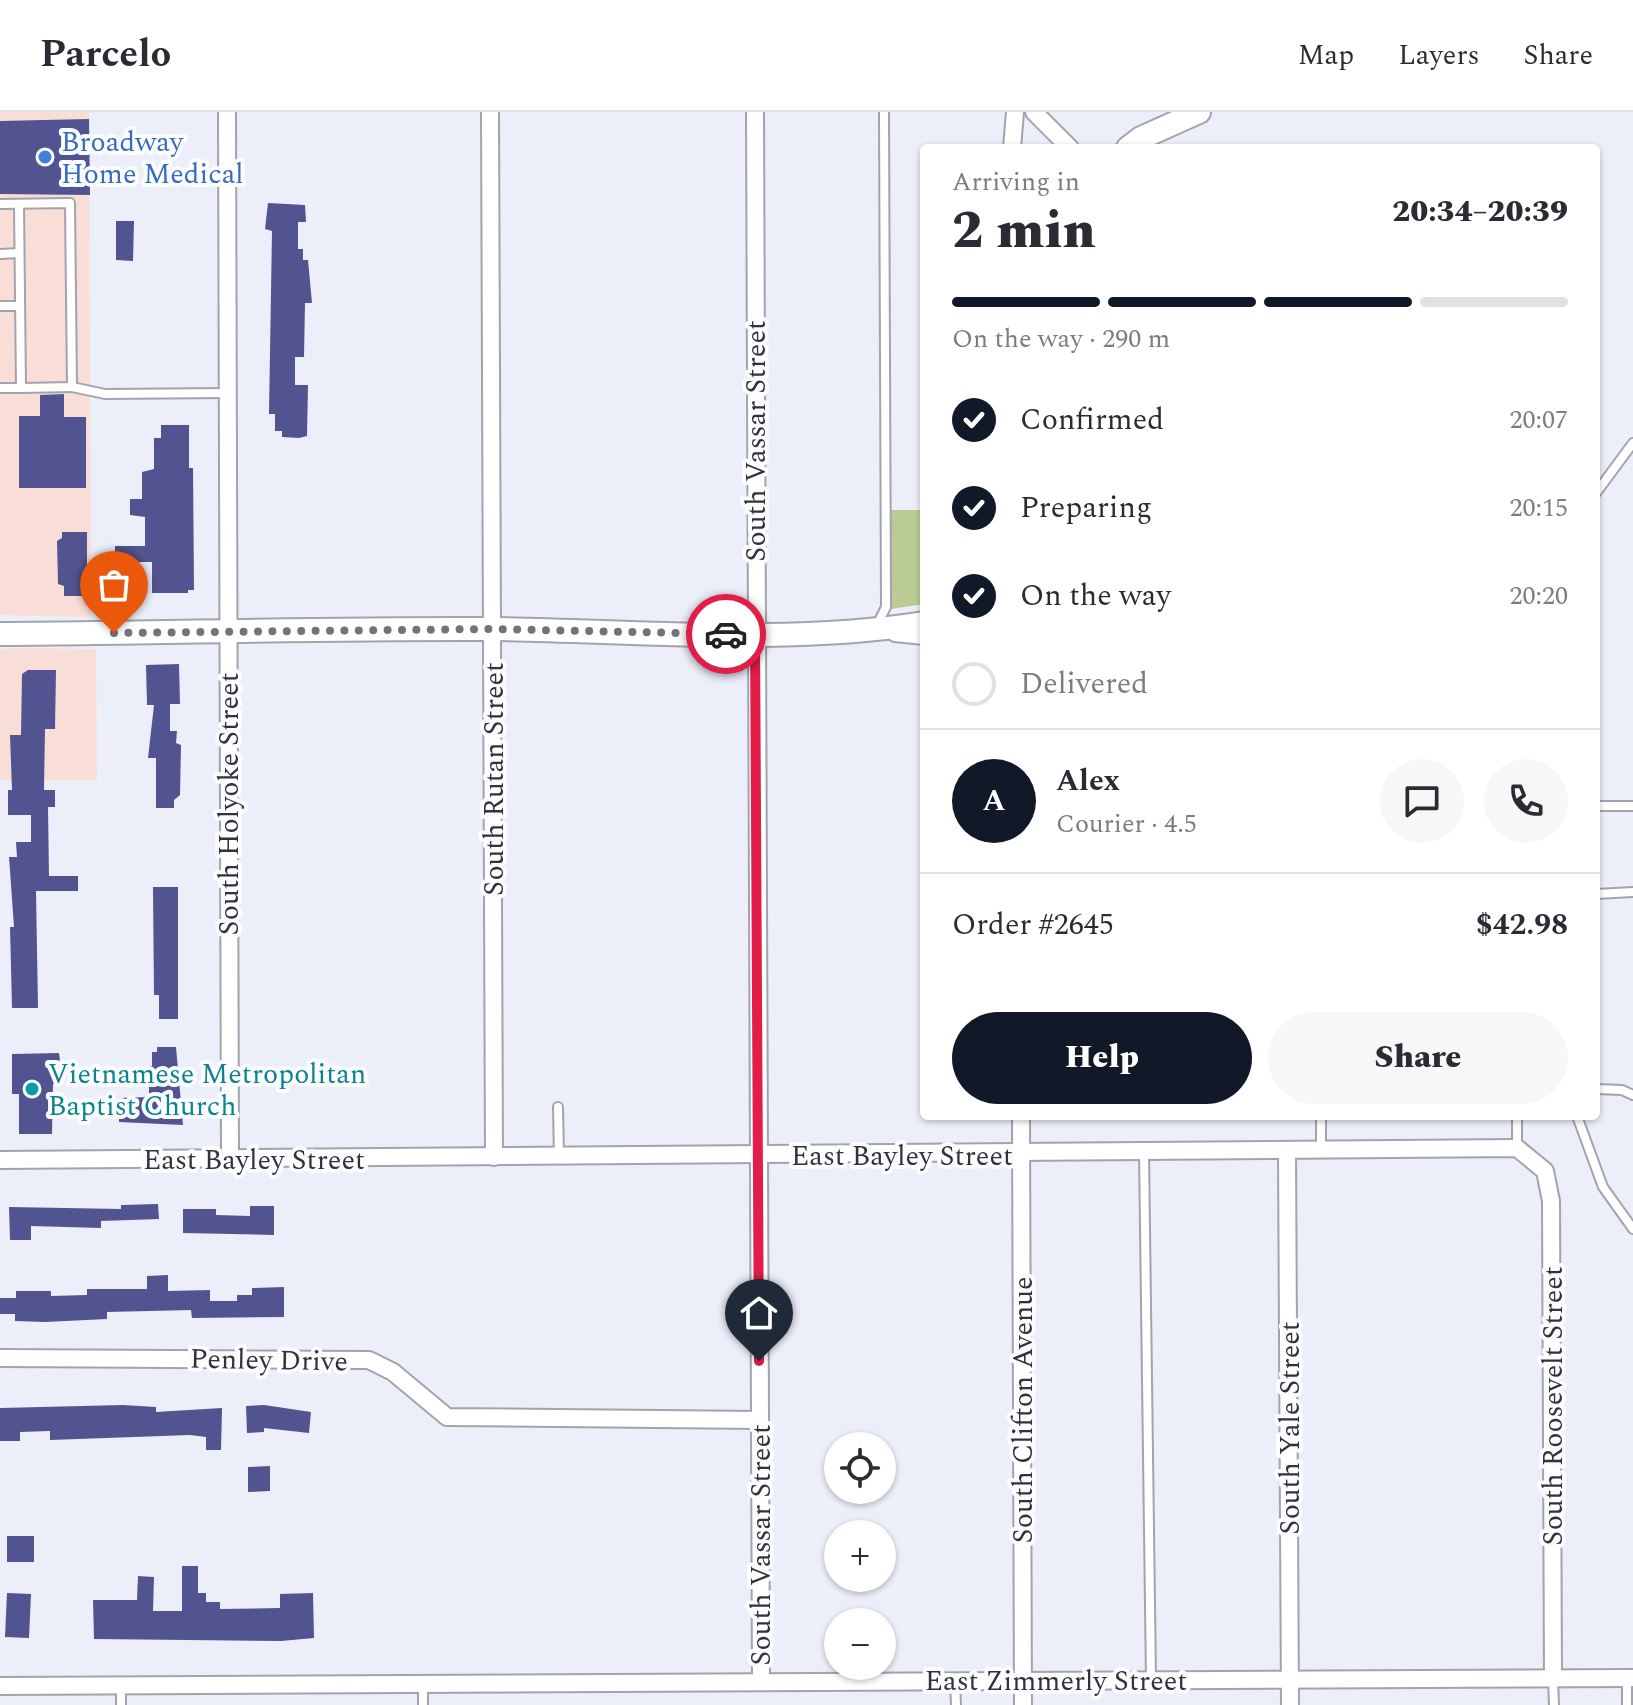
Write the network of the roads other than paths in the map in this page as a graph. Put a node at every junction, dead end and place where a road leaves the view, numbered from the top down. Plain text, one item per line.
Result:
1 (227, 112) edge
2 (490, 112) edge
3 (755, 112) edge
4 (884, 112) edge
5 (1015, 112) edge
6 (1034, 112) edge
7 (1199, 112) edge
8 (1012, 144) edge
9 (1066, 144) edge
10 (1133, 144) edge
11 (0, 204) edge
12 (19, 204) junction
13 (19, 253) junction
14 (0, 254) edge
15 (0, 306) edge
16 (20, 306) junction
17 (72, 387) junction
18 (0, 388) edge
19 (21, 388) junction
20 (227, 393) junction
21 (1633, 443) edge
22 (1600, 488) edge
23 (920, 624) edge
24 (492, 629) junction
25 (873, 631) junction
26 (227, 632) junction
27 (0, 634) edge
28 (755, 634) junction
29 (920, 636) edge
30 (1600, 806) edge
31 (1633, 806) edge
32 (1633, 892) edge
33 (1600, 894) edge
34 (1600, 1090) edge
35 (1633, 1095) edge
36 (558, 1107) dead end
37 (1021, 1120) edge
38 (1321, 1120) edge
39 (1517, 1120) edge
40 (1578, 1120) edge
41 (1517, 1148) junction
42 (1321, 1150) junction
43 (1287, 1151) junction
44 (1144, 1153) junction
45 (1021, 1154) junction
46 (758, 1156) junction
47 (494, 1157) junction
48 (559, 1157) junction
49 (230, 1159) junction
50 (0, 1160) edge
51 (1633, 1229) edge
52 (0, 1358) edge
53 (759, 1420) junction
54 (1290, 1678) junction
55 (1553, 1678) junction
56 (1630, 1678) edge
57 (1151, 1680) junction
58 (955, 1681) junction
59 (1023, 1681) junction
60 (761, 1682) junction
61 (423, 1685) junction
62 (0, 1686) edge
63 (121, 1687) junction
64 (121, 1705) edge
65 (423, 1705) edge
66 (956, 1705) edge
67 (1023, 1705) edge
68 (1290, 1705) edge
69 (1554, 1705) edge
70 (1627, 1705) edge

1 - 20 street, South Holyoke Street
2 - 24 street, South Rutan Street
3 - 28 street, South Vassar Street
4 - 25 lane
5 - 8 street
6 - 9 street
7 - 10 street
11 - 12 lane
12 - 13 lane
12 - 17 lane
13 - 14 lane
13 - 16 lane
15 - 16 lane
16 - 19 lane
17 - 19 lane
17 - 20 lane
18 - 19 lane
20 - 26 street, South Holyoke Street
21 - 22 lane
23 - 25 street
24 - 26 street
24 - 28 street
24 - 47 street, South Rutan Street
25 - 28 street
25 - 29 street
26 - 27 street
26 - 49 street, South Holyoke Street
28 - 46 street, South Vassar Street
30 - 31 lane
32 - 33 lane
34 - 35 lane
36 - 48 lane
37 - 45 street, South Clifton Avenue
38 - 42 lane
39 - 41 lane
40 - 51 lane
41 - 42 street, East Bayley Street
41 - 55 street, South Roosevelt Street
42 - 43 street, East Bayley Street
43 - 44 street, East Bayley Street
43 - 54 street, South Yale Street
44 - 45 street, East Bayley Street
44 - 57 lane
45 - 46 street, East Bayley Street
45 - 59 street, South Clifton Avenue
46 - 48 street, East Bayley Street
46 - 53 street, South Vassar Street
47 - 48 street, East Bayley Street
47 - 49 street, East Bayley Street
49 - 50 street, East Bayley Street
52 - 53 street, Penley Drive
53 - 60 street, South Vassar Street
54 - 55 street, East Zimmerly Street
54 - 57 street, East Zimmerly Street
54 - 68 street, South Yale Street
55 - 56 street, East Zimmerly Street
55 - 69 lane
56 - 70 lane
57 - 59 street, East Zimmerly Street
58 - 59 street, East Zimmerly Street
58 - 60 street, East Zimmerly Street
58 - 66 lane
59 - 67 street, South Clifton Avenue
60 - 61 street, East Zimmerly Street
61 - 63 street, East Zimmerly Street
61 - 65 lane
62 - 63 street, East Zimmerly Street
63 - 64 lane

